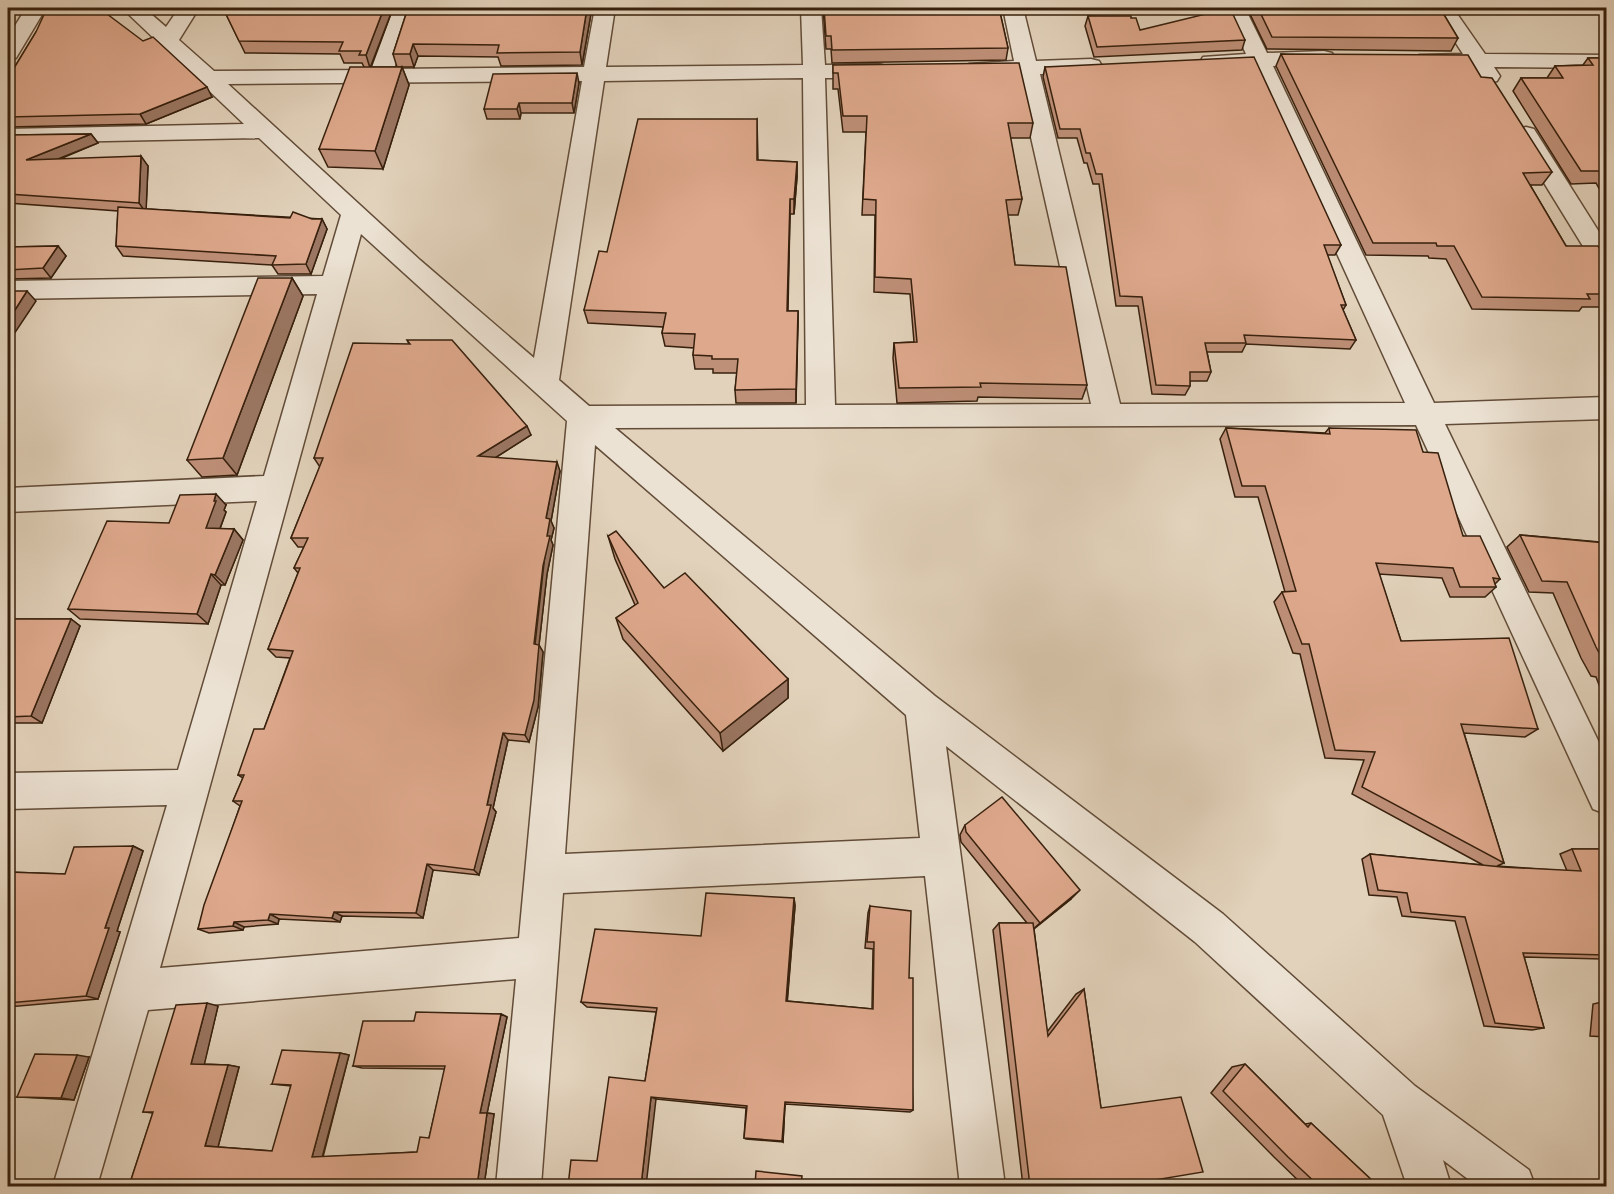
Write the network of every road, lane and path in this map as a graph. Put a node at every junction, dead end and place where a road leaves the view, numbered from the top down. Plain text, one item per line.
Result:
1 (36, 8) edge
2 (132, 8) edge
3 (189, 8) edge
4 (404, 8) edge
5 (605, 8) edge
6 (811, 8) edge
7 (1013, 8) edge
8 (1235, 8) edge
9 (1443, 8) edge
10 (168, 40) junction
11 (8, 52) edge
12 (1349, 59) edge
13 (1259, 60) junction
14 (1409, 60) edge
15 (1480, 61) junction
16 (1606, 62) edge
17 (1190, 63) edge
18 (1108, 66) edge
19 (1026, 69) junction
20 (897, 70) edge
21 (956, 70) edge
22 (814, 71) junction
23 (596, 75) junction
24 (380, 77) junction
25 (207, 78) junction
26 (1499, 91) edge
27 (1512, 111) edge
28 (265, 131) junction
29 (8, 136) edge
30 (354, 213) junction
31 (1606, 263) edge
32 (334, 285) junction
33 (8, 290) edge
34 (544, 383) junction
35 (1606, 408) edge
36 (1425, 414) junction
37 (1108, 416) junction
38 (582, 417) junction
39 (821, 417) junction
40 (276, 488) junction
41 (8, 501) edge
42 (923, 707) junction
43 (190, 787) junction
44 (8, 791) edge
45 (1606, 796) edge
46 (940, 856) junction
47 (546, 874) junction
48 (539, 957) junction
49 (133, 992) junction
50 (1400, 1101) junction
51 (75, 1186) edge
52 (519, 1186) edge
53 (983, 1186) edge
54 (1430, 1186) edge
55 (1513, 1186) edge

1 - 11 street
2 - 10 street
3 - 10 street
4 - 24 street
5 - 23 street
6 - 22 street
7 - 19 street
8 - 13 street
9 - 15 street
10 - 25 street
12 - 13 street
13 - 17 street
13 - 36 street
14 - 15 street
15 - 16 street
15 - 26 street
18 - 19 street
19 - 21 street
19 - 37 street
20 - 22 street
22 - 23 street
22 - 39 street
23 - 24 street
23 - 34 street
24 - 25 street
25 - 28 street
27 - 31 street
28 - 29 street
28 - 30 street
30 - 32 street
30 - 34 street
32 - 33 street
32 - 40 street
34 - 38 street
35 - 36 street
36 - 37 street
36 - 45 street
37 - 39 street
38 - 39 street
38 - 42 street
38 - 47 street
40 - 41 street
40 - 43 street
42 - 46 street
42 - 50 street
43 - 44 street
43 - 49 street
46 - 47 street
46 - 53 street
47 - 48 street
48 - 49 street
48 - 52 street
49 - 51 street
50 - 54 street
50 - 55 street

